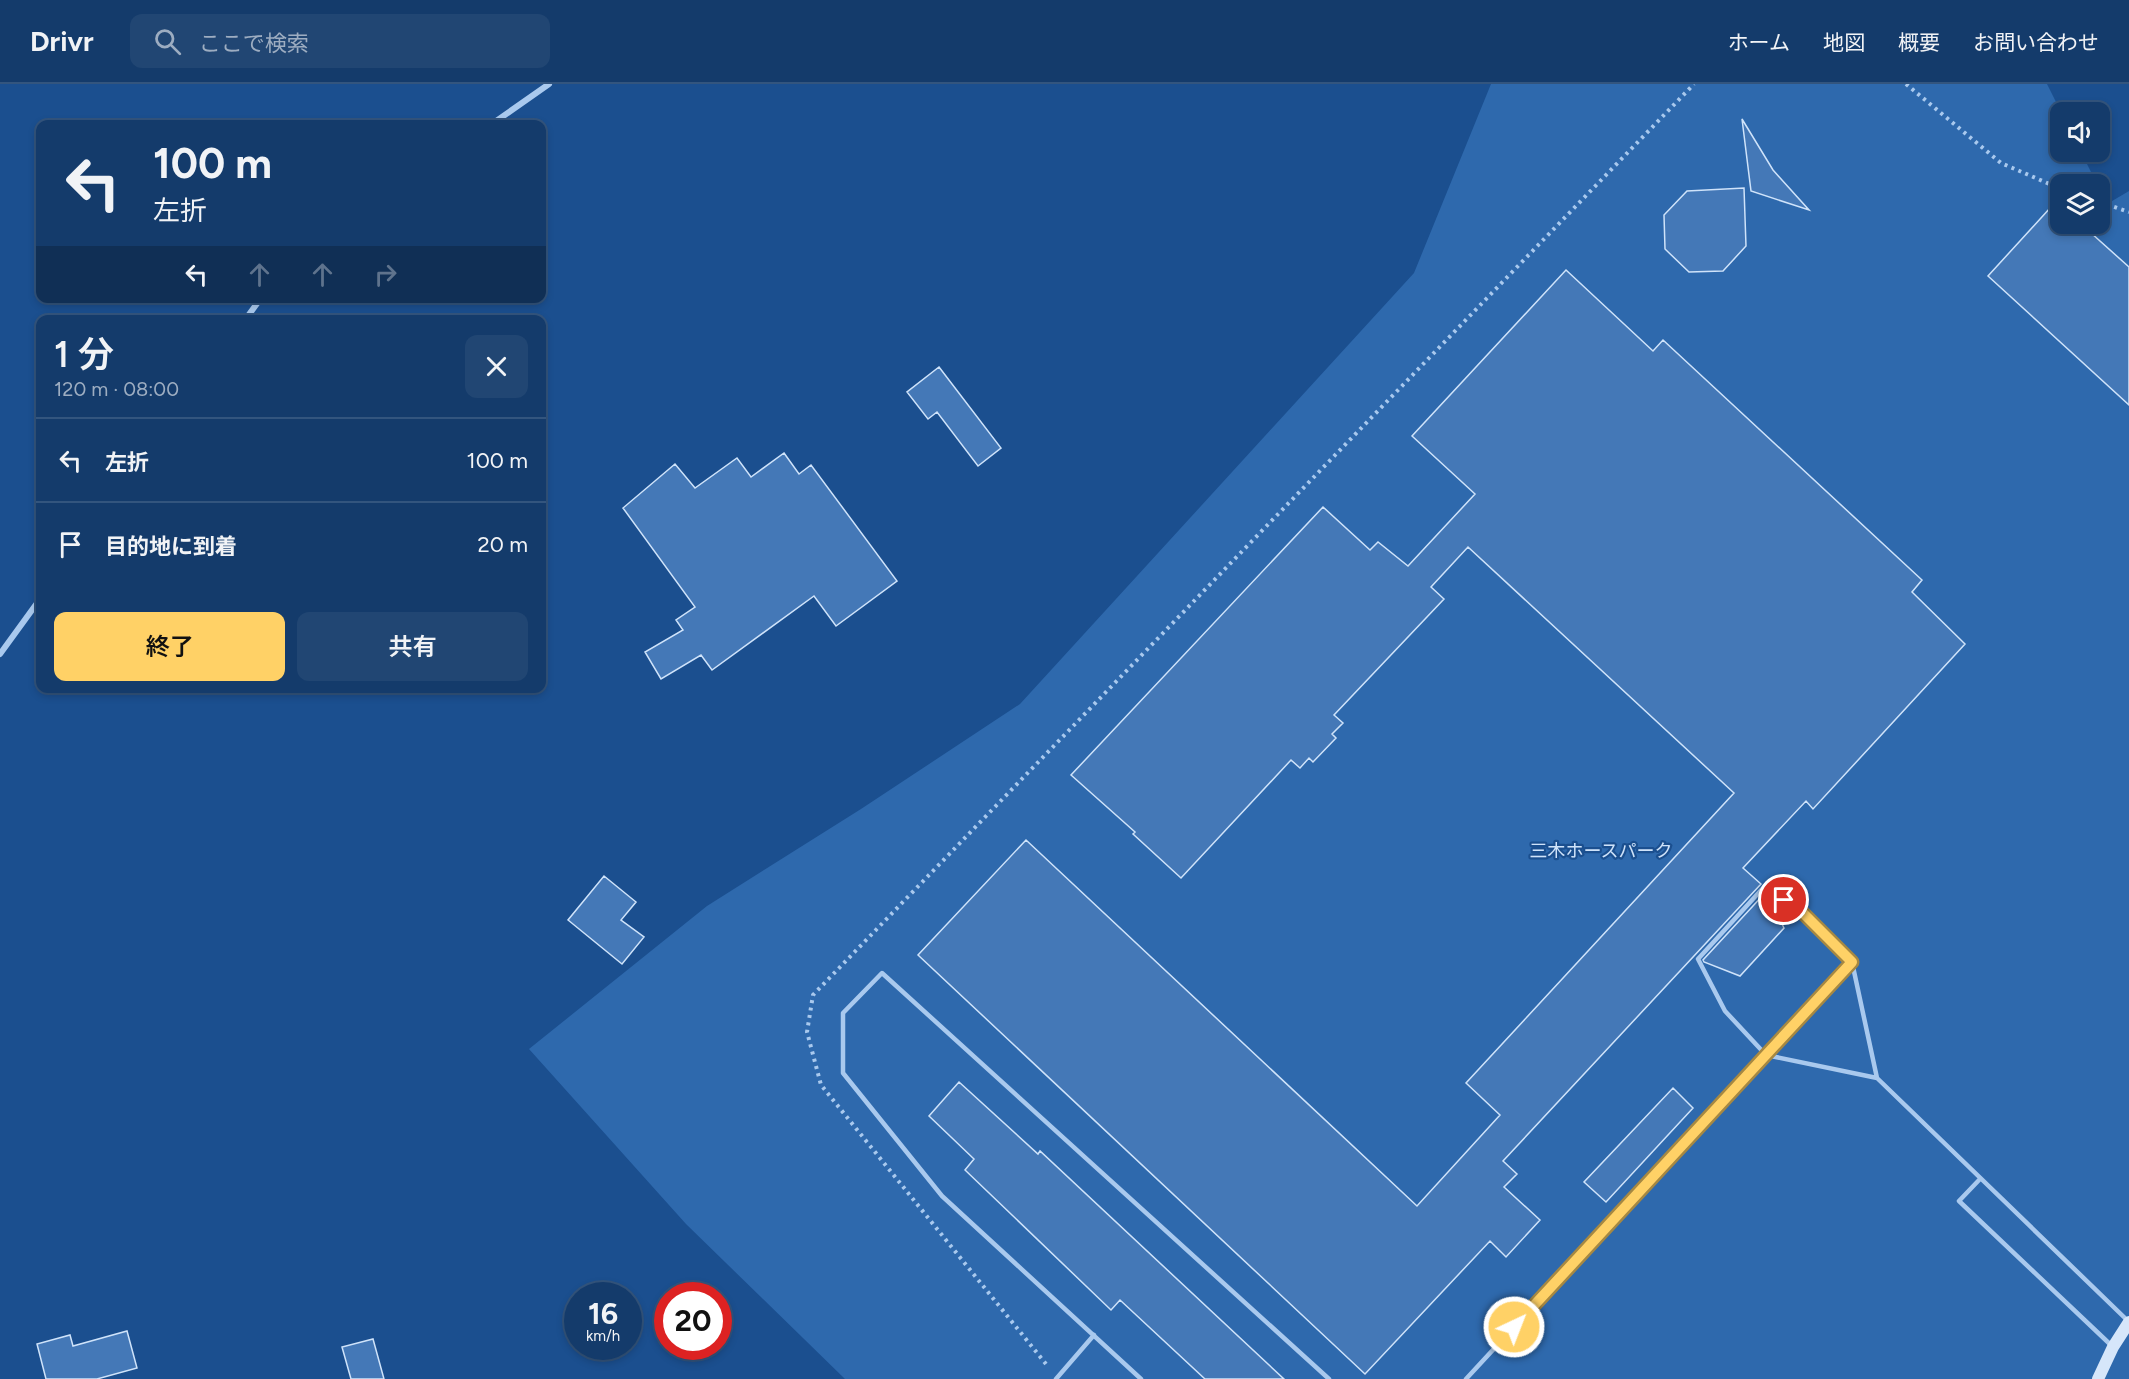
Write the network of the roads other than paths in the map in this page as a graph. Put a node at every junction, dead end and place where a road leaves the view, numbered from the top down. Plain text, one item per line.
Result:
1 (549, 84) edge
2 (498, 120) edge
3 (36, 604) edge
4 (0, 654) edge
5 (1852, 962) junction
6 (1766, 1055) junction
7 (1877, 1078) junction
8 (1980, 1179) junction
9 (2129, 1322) edge
10 (1094, 1335) junction
11 (2113, 1347) junction
12 (1056, 1378) edge
13 (1141, 1379) edge
14 (1329, 1379) edge
15 (1466, 1379) edge
16 (2098, 1379) edge

1 - 2 street
3 - 4 street
5 - 6 lane
5 - 6 lane
5 - 7 lane
6 - 7 lane
6 - 15 lane
7 - 8 lane
8 - 9 lane
8 - 11 lane
9 - 11 street
10 - 12 lane
10 - 13 lane
10 - 14 lane
11 - 16 street

